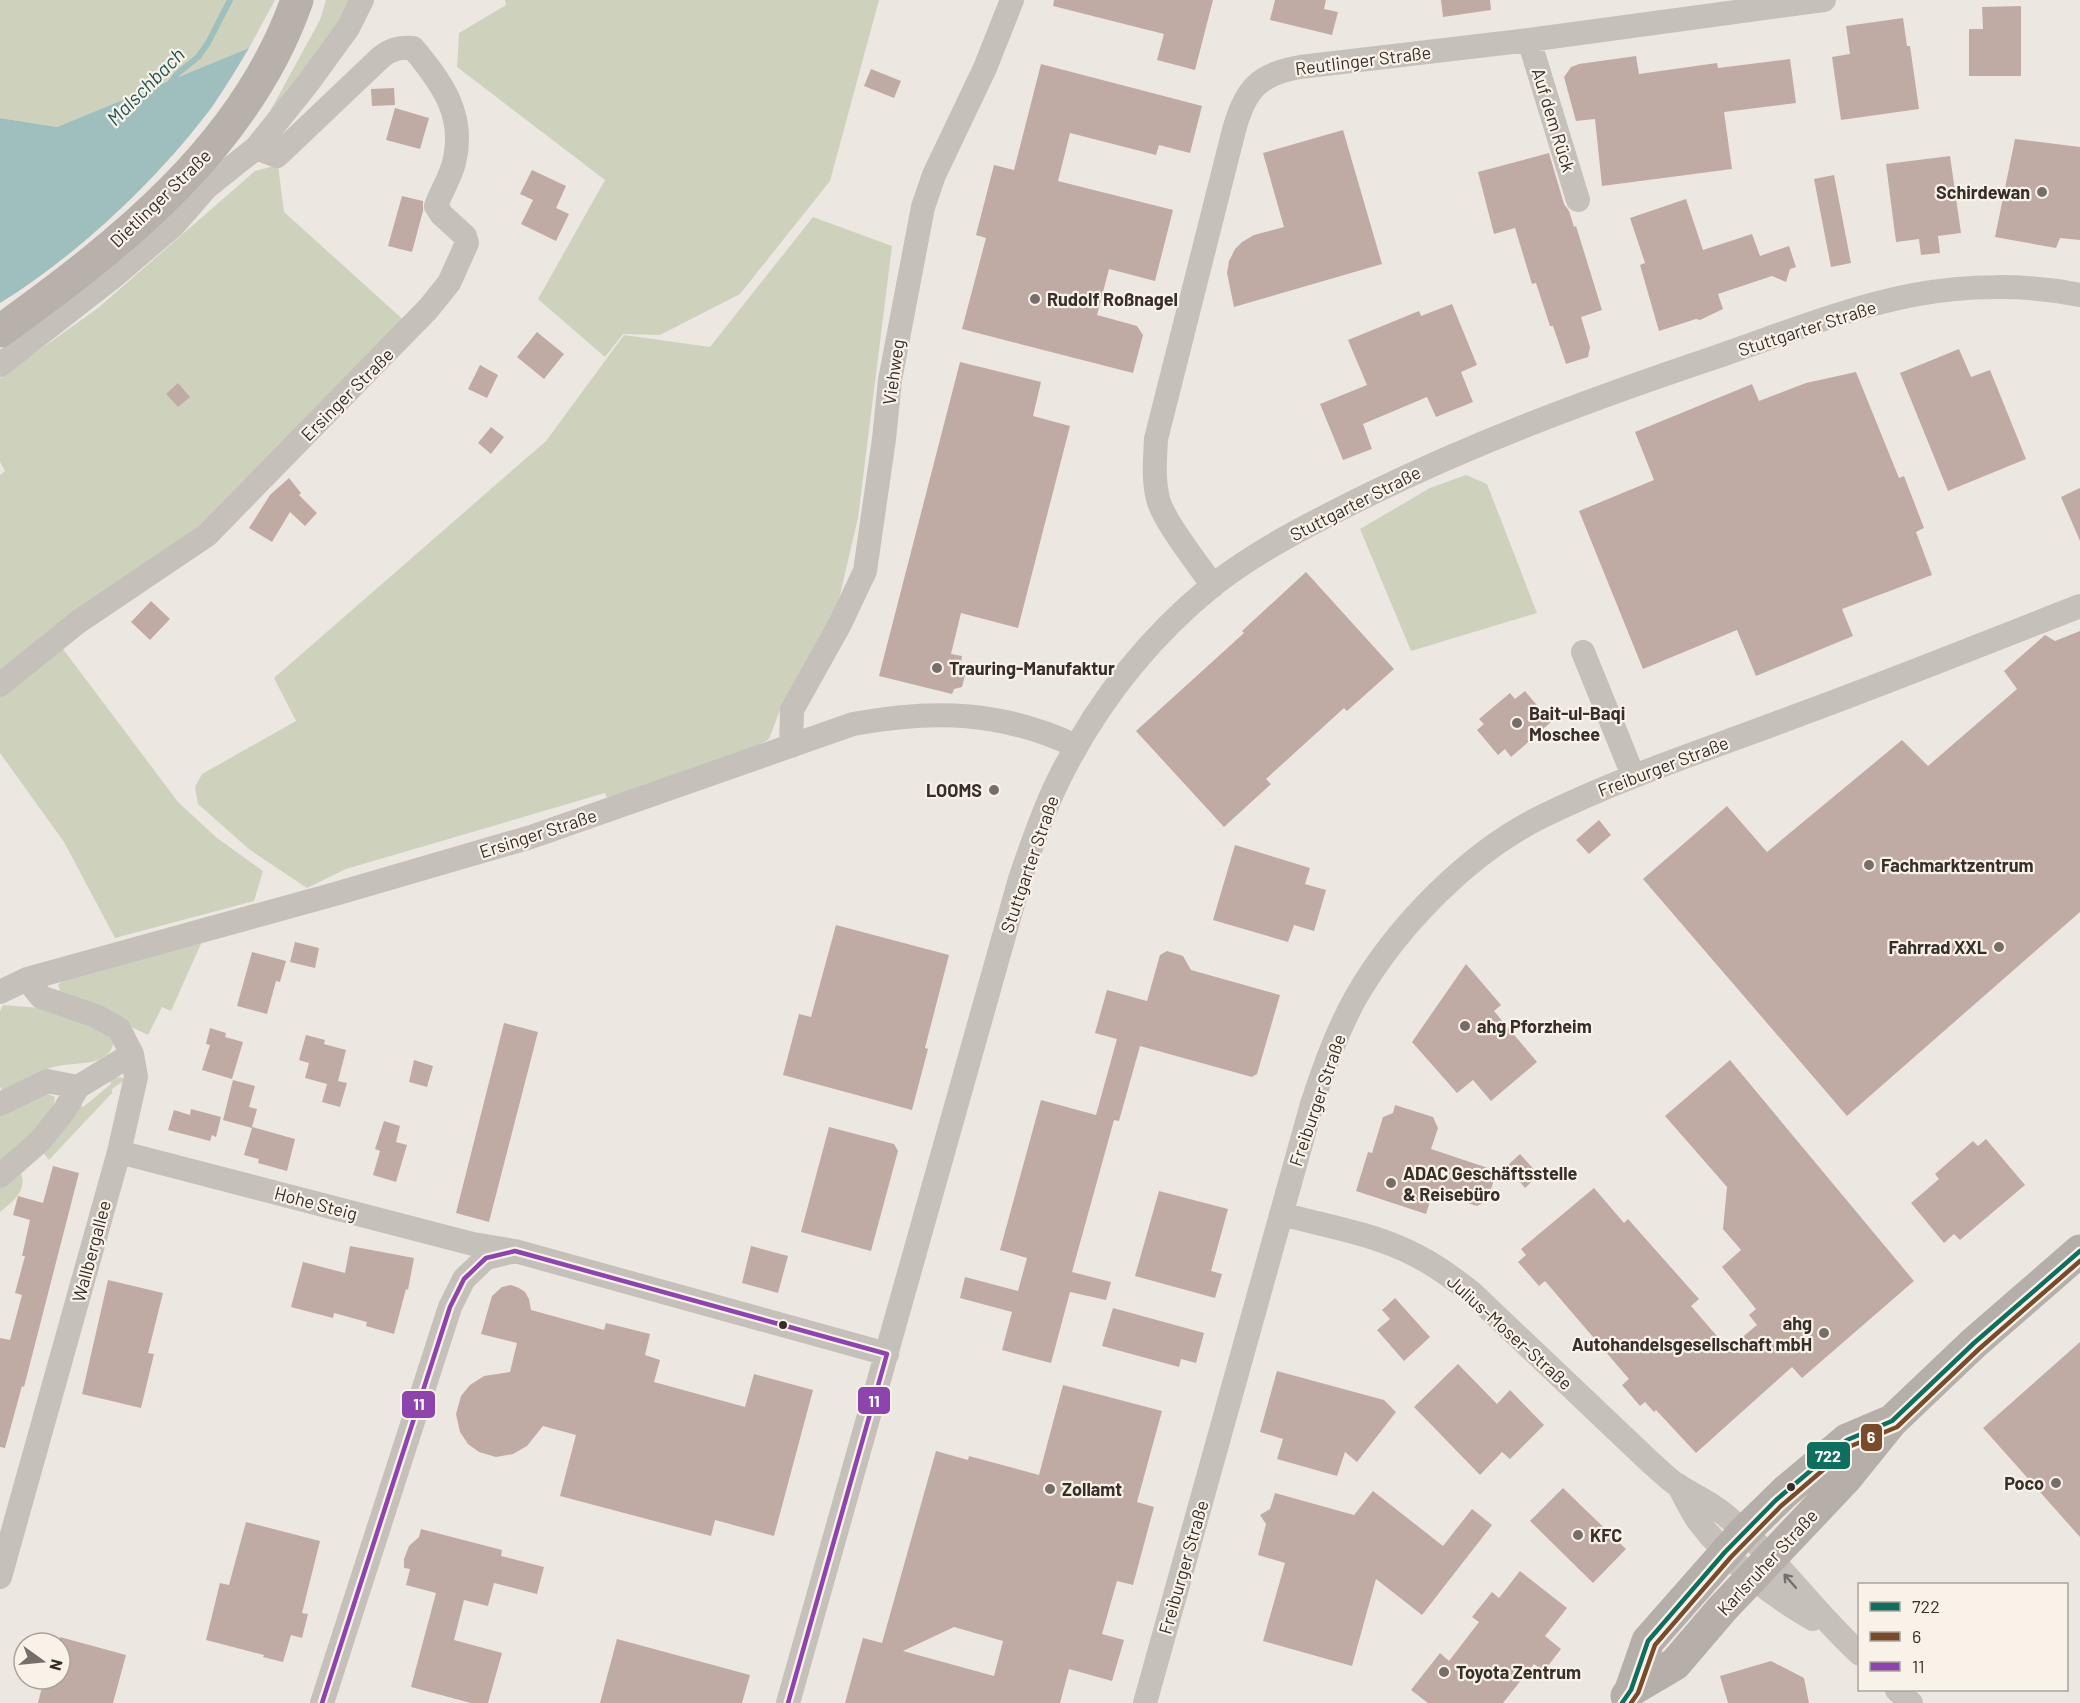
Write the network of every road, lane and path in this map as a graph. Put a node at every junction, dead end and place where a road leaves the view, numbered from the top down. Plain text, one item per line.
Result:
1 (297, 0) edge
2 (362, 0) edge
3 (1012, 0) edge
4 (1824, 0) edge
5 (1529, 40) junction
6 (256, 148) junction
7 (1578, 200) dead end
8 (2080, 295) edge
9 (0, 331) edge
10 (0, 365) edge
11 (1213, 586) junction
12 (2080, 606) edge
13 (1583, 652) dead end
14 (0, 685) edge
15 (791, 746) junction
16 (1076, 746) junction
17 (1633, 775) junction
18 (27, 979) junction
19 (0, 992) edge
20 (132, 1054) junction
21 (78, 1087) junction
22 (0, 1104) edge
23 (119, 1152) junction
24 (0, 1176) edge
25 (1281, 1214) junction
26 (515, 1251) junction
27 (2080, 1251) edge
28 (886, 1354) junction
29 (1892, 1421) junction
30 (1735, 1542) junction
31 (1761, 1567) junction
32 (0, 1577) edge
33 (1858, 1652) edge
34 (1898, 1691) edge
35 (1627, 1696) edge
36 (322, 1703) edge
37 (788, 1703) edge
38 (1145, 1703) edge
39 (1911, 1703) edge

1 - 9 main road, Dietlinger Straße
2 - 6 street, Dietlinger Straße
3 - 15 street, Viehweg
4 - 5 street, Reutlinger Straße
5 - 7 street, Auf dem Rück
5 - 11 street, Reutlinger Straße
6 - 10 street, Dietlinger Straße
6 - 14 street, Ersinger Straße
8 - 11 street, Stuttgarter Straße
11 - 16 street, Stuttgarter Straße
12 - 17 street, Freiburger Straße
13 - 17 street
15 - 16 street, Ersinger Straße
15 - 18 street, Ersinger Straße
16 - 28 street, Stuttgarter Straße
17 - 25 street, Freiburger Straße
18 - 19 street, Ersinger Straße
18 - 20 street, Wallbergallee
20 - 21 street
20 - 23 street, Wallbergallee
21 - 22 street
21 - 24 street
23 - 26 street, Hohe Steig
23 - 32 street, Wallbergallee
25 - 30 street, Julius-Moser-Straße
25 - 38 street, Freiburger Straße
26 - 28 street, Hohe Steig
26 - 36 street
27 - 29 main road, Karlsruher Straße
28 - 37 street, Stuttgarter Straße
29 - 30 main road, Karlsruher Straße
29 - 31 main road, Karlsruher Straße
30 - 31 street, Julius-Moser-Straße
30 - 35 main road, Karlsruher Straße
31 - 33 street, Julius-Moser-Straße
31 - 35 main road, Karlsruher Straße
34 - 39 street

